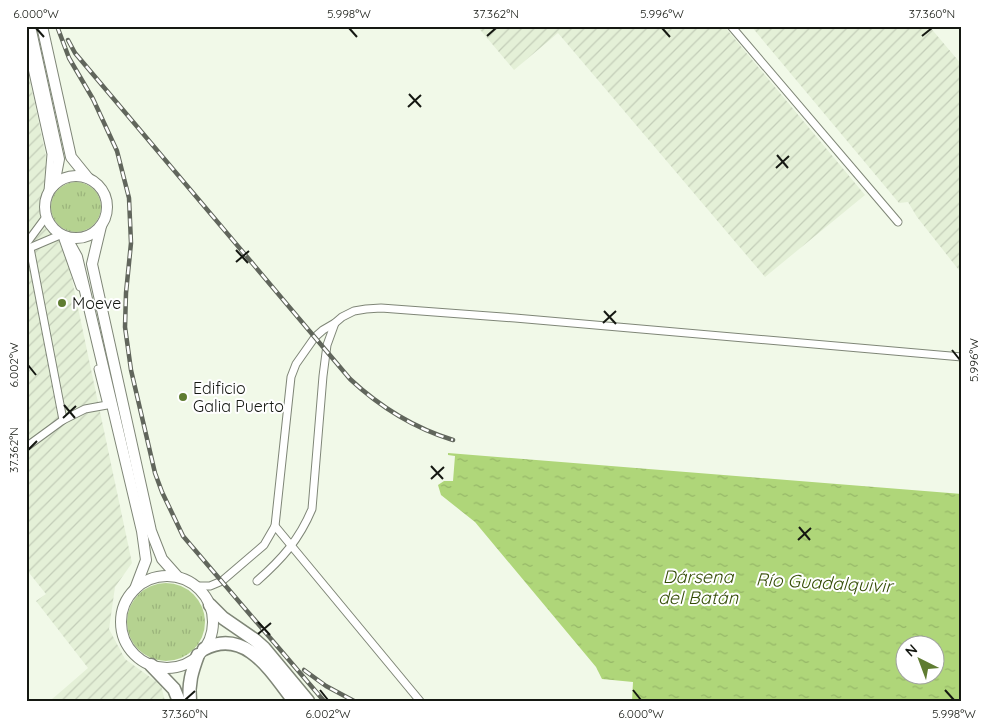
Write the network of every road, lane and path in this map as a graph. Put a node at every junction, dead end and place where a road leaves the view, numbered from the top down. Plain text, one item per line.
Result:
1 (30, 26) edge
2 (42, 26) edge
3 (731, 26) edge
4 (26, 41) edge
5 (89, 179) junction
6 (51, 188) junction
7 (46, 217) junction
8 (898, 222) dead end
9 (101, 226) junction
10 (62, 236) junction
11 (28, 247) edge
12 (335, 323) junction
13 (962, 356) edge
14 (107, 405) junction
15 (63, 420) junction
16 (26, 448) edge
17 (131, 480) junction
18 (275, 526) junction
19 (292, 546) junction
20 (178, 577) junction
21 (257, 581) dead end
22 (197, 586) junction
23 (136, 589) junction
24 (210, 605) junction
25 (201, 652) junction
26 (151, 665) junction
27 (179, 701) edge
28 (190, 701) edge
29 (294, 701) edge
30 (308, 701) edge
31 (420, 701) edge

1 - 6 main road
2 - 5 main road
3 - 8 street
4 - 6 street
5 - 6 main road
5 - 9 main road
6 - 7 main road
7 - 10 main road
7 - 11 street
9 - 10 main road
9 - 20 main road
10 - 11 street
10 - 14 street
10 - 17 main road
11 - 15 street
12 - 13 street
12 - 18 street
12 - 19 street
14 - 15 street
14 - 17 street
15 - 16 street
17 - 23 main road
18 - 19 street
18 - 22 street
19 - 21 street
19 - 31 street
20 - 22 main road
20 - 23 main road
22 - 24 main road
23 - 26 main road
24 - 25 main road
24 - 30 highway
25 - 26 main road
25 - 28 highway
25 - 29 highway
26 - 27 highway

